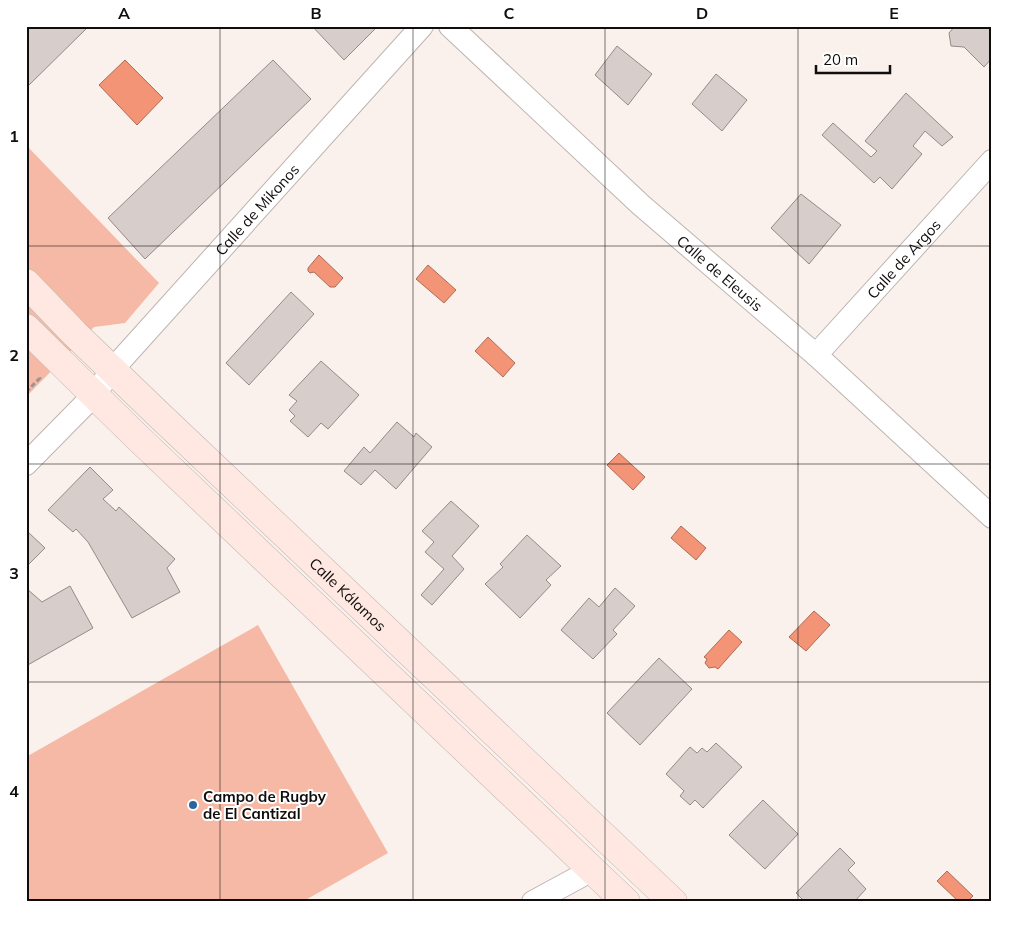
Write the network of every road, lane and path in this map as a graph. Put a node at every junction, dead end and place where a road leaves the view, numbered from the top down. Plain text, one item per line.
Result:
1 (422, 26) edge
2 (450, 26) edge
3 (992, 161) edge
4 (26, 283) edge
5 (26, 328) edge
6 (816, 355) junction
7 (112, 370) junction
8 (33, 371) dead end
9 (26, 392) edge
10 (94, 395) junction
11 (26, 464) edge
12 (992, 517) edge
13 (592, 870) junction
14 (533, 902) edge
15 (626, 902) edge
16 (673, 902) edge

1 - 7 street, Calle de Mikonos
2 - 6 street, Calle de Eleusis
3 - 6 street, Calle de Argos
4 - 7 main road, Calle Kálamos
5 - 10 main road, Calle Kálamos
6 - 12 street, Calle de Eleusis
7 - 10 street, Calle de Mikonos
7 - 16 main road, Calle Kálamos
8 - 9 path
10 - 11 street, Calle de Mikonos
10 - 13 main road, Calle Kálamos
13 - 14 street
13 - 15 main road, Calle Kálamos

